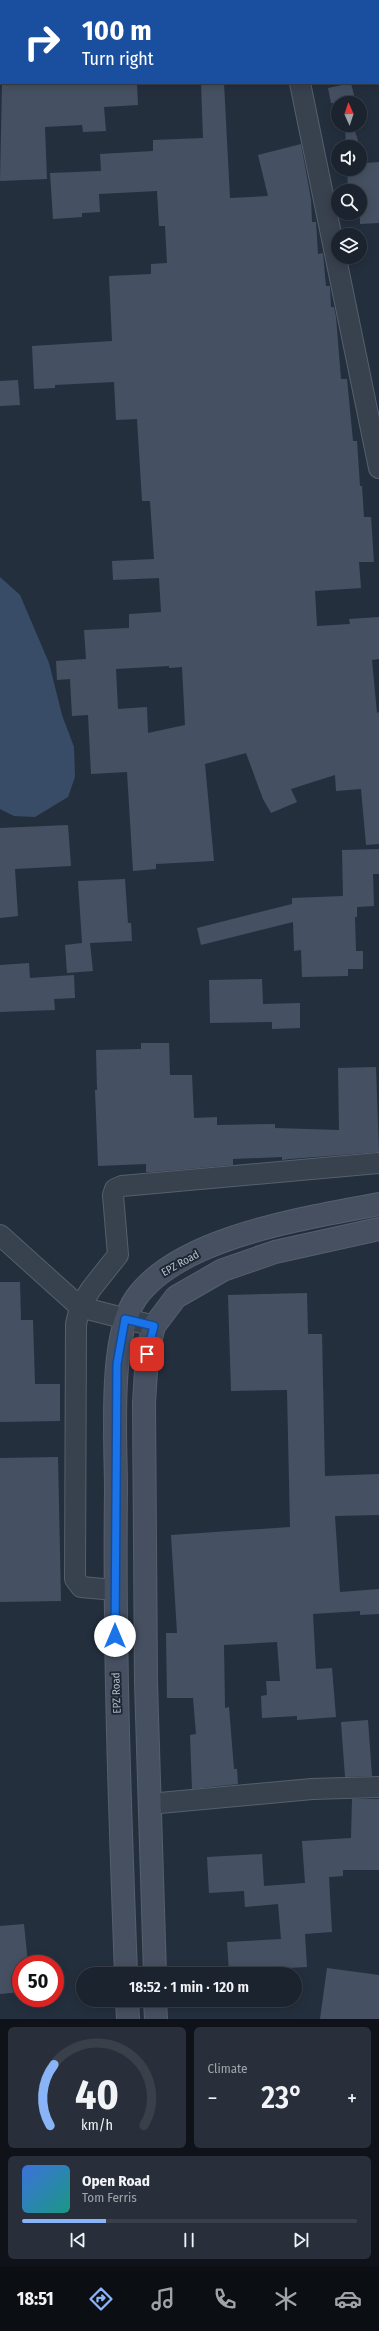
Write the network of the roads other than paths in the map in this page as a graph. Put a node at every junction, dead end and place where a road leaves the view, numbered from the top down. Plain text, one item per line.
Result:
1 (300, 84) edge
2 (379, 468) edge
3 (379, 1163) edge
4 (379, 1204) edge
5 (379, 1229) edge
6 (0, 1235) edge
7 (80, 1307) junction
8 (125, 1319) junction
9 (154, 1326) junction
10 (115, 1590) junction
11 (116, 1683) junction
12 (146, 1683) junction
13 (379, 1787) edge
14 (149, 1804) junction
15 (126, 1967) edge
16 (154, 1967) edge
17 (127, 2007) edge
18 (155, 2007) edge
19 (128, 2019) edge
20 (156, 2019) edge

1 - 2 street
3 - 7 street
4 - 8 main road, EPZ Road
5 - 9 main road
6 - 7 street
7 - 8 street
7 - 10 street
8 - 9 street
8 - 10 main road, EPZ Road
9 - 12 main road
10 - 11 main road, EPZ Road
11 - 12 main road
11 - 15 main road, EPZ Road
12 - 14 main road
13 - 14 street
14 - 16 main road
17 - 19 main road
18 - 20 main road

